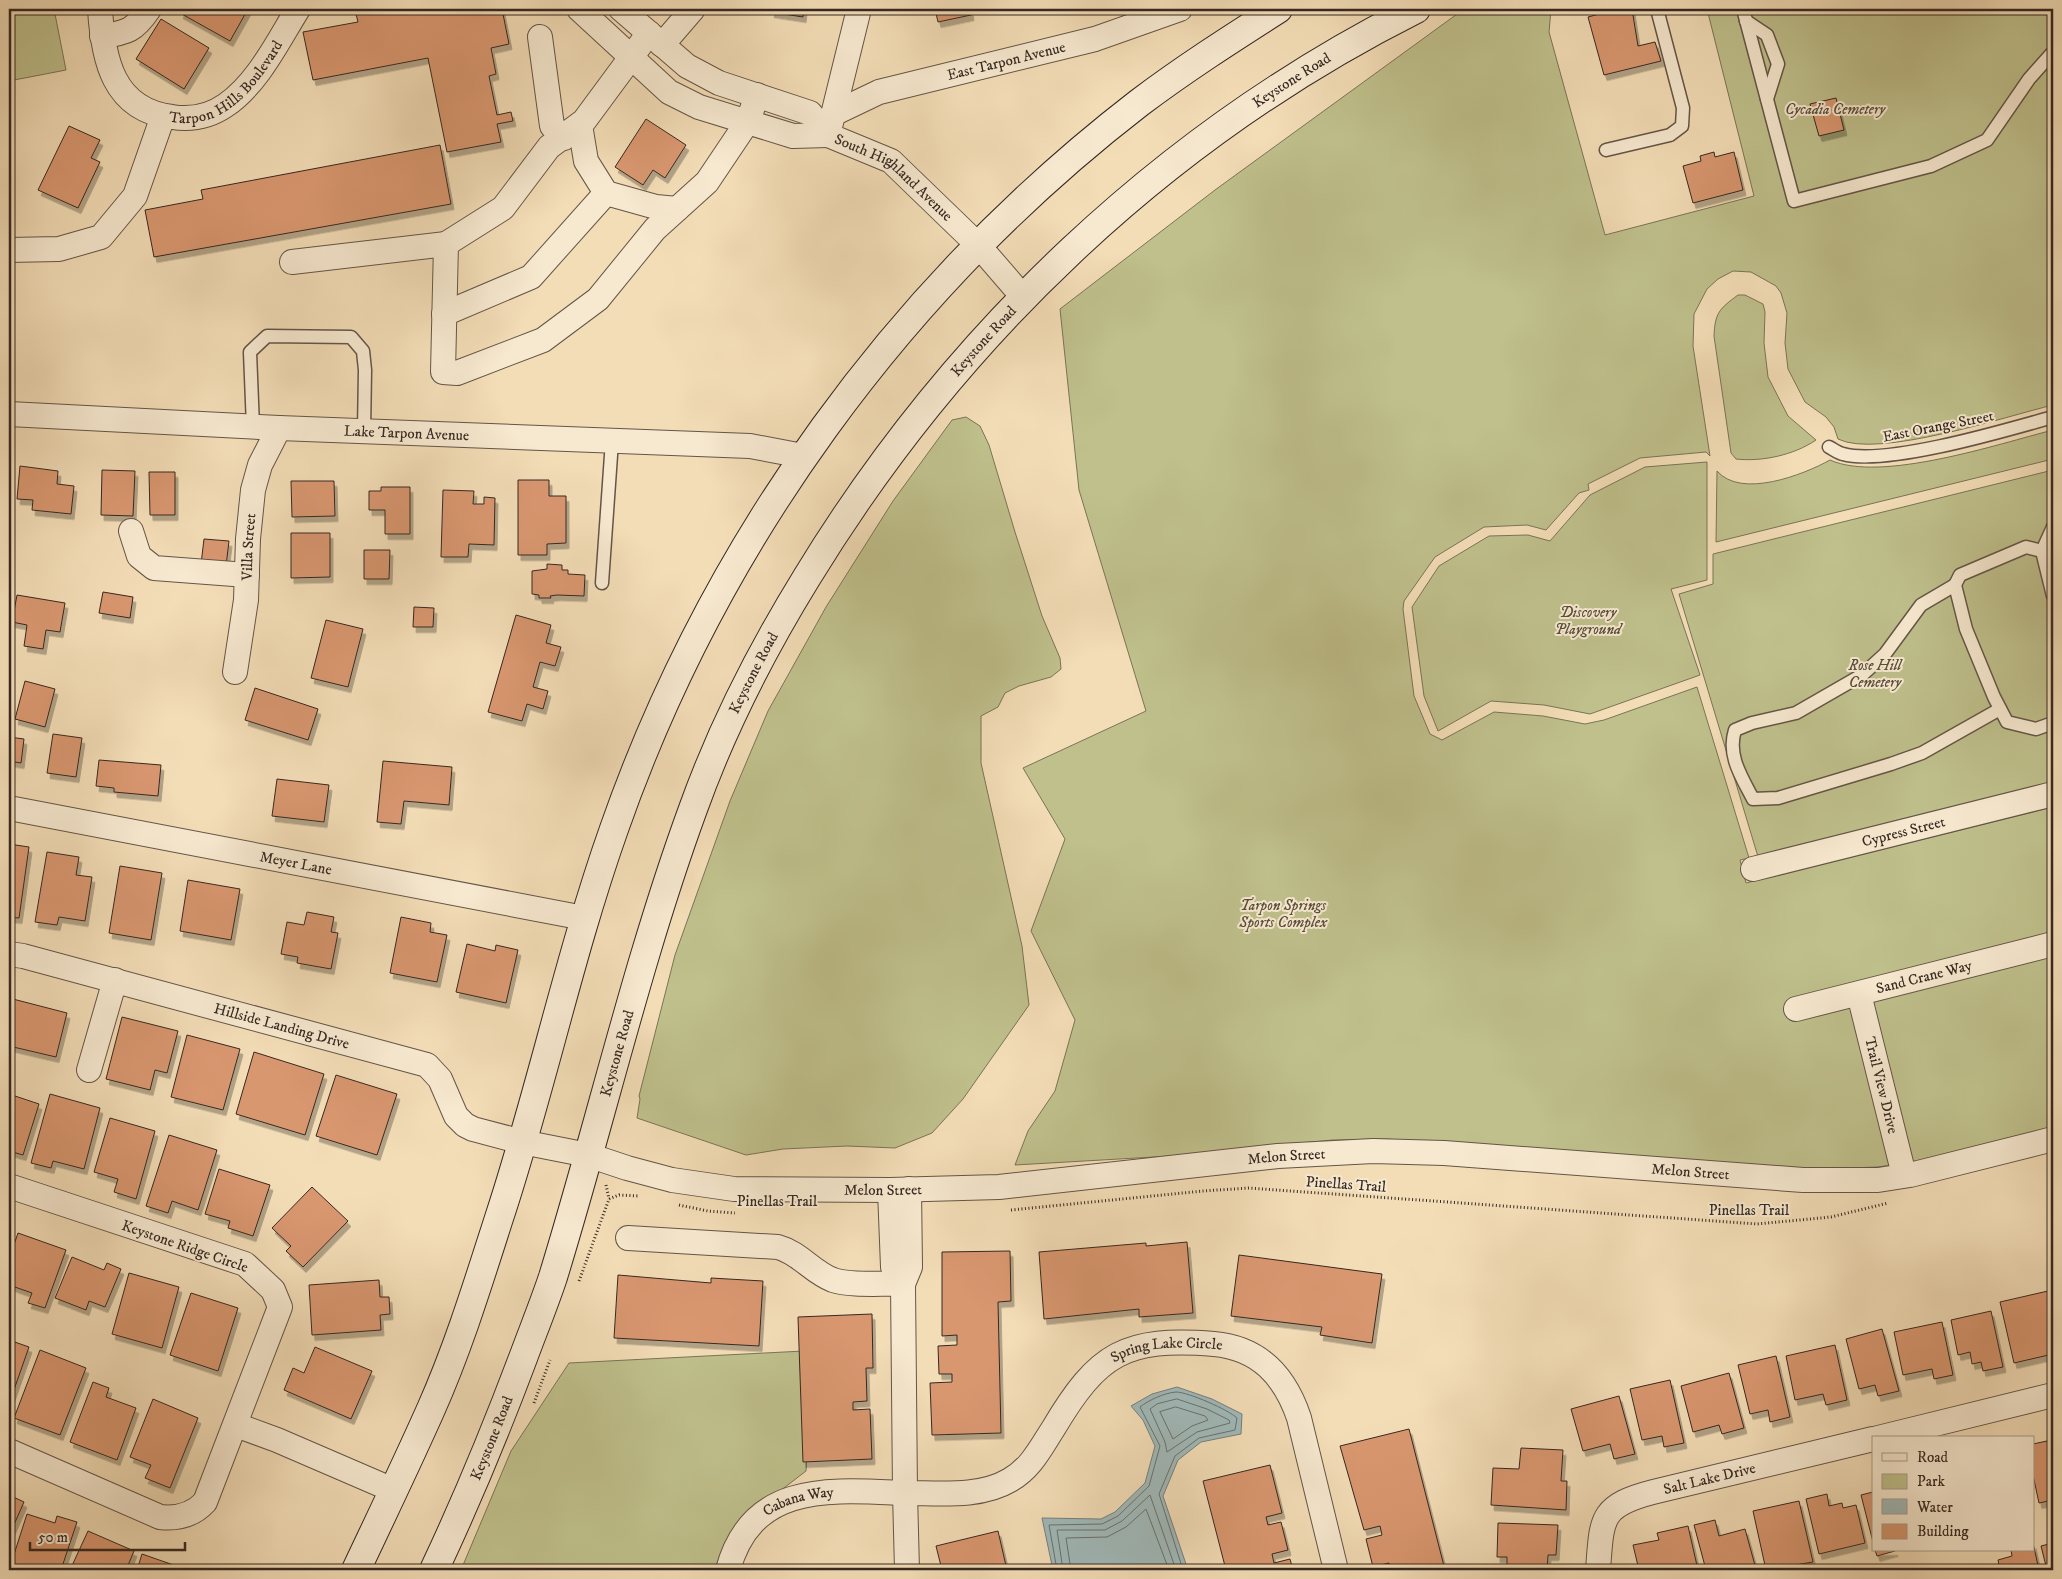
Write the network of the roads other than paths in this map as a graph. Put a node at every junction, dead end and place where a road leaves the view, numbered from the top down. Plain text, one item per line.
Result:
1 (100, 9) edge
2 (149, 9) edge
3 (298, 9) edge
4 (580, 9) edge
5 (622, 9) edge
6 (693, 9) edge
7 (859, 9) edge
8 (1180, 9) edge
9 (1278, 9) edge
10 (1416, 9) edge
11 (1656, 9) edge
12 (1744, 15) edge
13 (102, 36) junction
14 (540, 37) dead end
15 (656, 39) junction
16 (2053, 52) edge
17 (630, 57) junction
18 (757, 95) junction
19 (1767, 99) junction
20 (163, 116) junction
21 (748, 121) junction
22 (831, 124) junction
23 (572, 131) junction
24 (1606, 150) dead end
25 (606, 193) junction
26 (677, 209) junction
27 (446, 244) junction
28 (979, 246) junction
29 (9, 250) edge
30 (292, 262) dead end
31 (1023, 297) junction
32 (444, 314) junction
33 (9, 414) edge
34 (2053, 417) edge
35 (253, 427) junction
36 (280, 428) junction
37 (364, 432) junction
38 (612, 441) junction
39 (1829, 447) dead end
40 (803, 456) junction
41 (2053, 527) edge
42 (131, 531) dead end
43 (2042, 551) junction
44 (247, 575) junction
45 (602, 583) dead end
46 (1955, 585) junction
47 (2053, 596) edge
48 (235, 672) dead end
49 (2000, 709) junction
50 (2053, 723) edge
51 (2053, 794) edge
52 (9, 808) edge
53 (1753, 869) dead end
54 (584, 918) junction
55 (2053, 944) edge
56 (9, 954) edge
57 (115, 980) junction
58 (1859, 994) junction
59 (1796, 1009) dead end
60 (89, 1070) dead end
61 (2053, 1139) edge
62 (522, 1142) junction
63 (588, 1154) junction
64 (1904, 1176) junction
65 (9, 1186) edge
66 (900, 1190) junction
67 (628, 1238) dead end
68 (903, 1284) junction
69 (2053, 1395) edge
70 (236, 1425) junction
71 (1886, 1436) edge
72 (1872, 1439) edge
73 (9, 1451) edge
74 (393, 1490) junction
75 (906, 1493) junction
76 (356, 1570) edge
77 (434, 1570) edge
78 (728, 1570) edge
79 (907, 1570) edge
80 (1336, 1570) edge
81 (1598, 1570) edge

1 - 13 street, Tarpon Hills Boulevard
2 - 13 street
3 - 20 street, Tarpon Hills Boulevard
4 - 17 street
5 - 15 street
6 - 15 street
7 - 22 street, South Highland Avenue
8 - 22 street, East Tarpon Avenue
9 - 28 main road
10 - 31 main road, Keystone Road
11 - 24 lane
12 - 19 lane
12 - 19 lane
13 - 20 street, Tarpon Hills Boulevard
14 - 23 street
15 - 17 street
15 - 18 street
16 - 19 lane
17 - 21 street
17 - 23 street
18 - 21 street
18 - 22 street
20 - 29 street, Tarpon Hills Boulevard
21 - 22 street
21 - 26 street
22 - 28 street, South Highland Avenue
23 - 25 street
23 - 27 street
25 - 26 street
25 - 32 street
26 - 32 street
27 - 30 street
27 - 32 street
28 - 31 street, South Highland Avenue
28 - 40 main road
31 - 63 main road, Keystone Road
33 - 35 street, Lake Tarpon Avenue
34 - 39 lane, East Orange Street
35 - 36 street, Lake Tarpon Avenue
35 - 37 lane
36 - 37 street, Lake Tarpon Avenue
36 - 44 street, Villa Street
37 - 38 street, Lake Tarpon Avenue
38 - 40 street, Lake Tarpon Avenue
38 - 45 lane
40 - 54 main road
41 - 43 lane
42 - 44 street
43 - 46 lane
43 - 47 lane
44 - 48 street, Villa Street
46 - 49 lane
46 - 49 lane
49 - 50 lane
51 - 53 street, Cypress Street
52 - 54 street, Meyer Lane
54 - 62 main road
55 - 58 street, Sand Crane Way
56 - 57 street, Hillside Landing Drive
57 - 60 street
57 - 62 street, Hillside Landing Drive
58 - 59 street, Sand Crane Way
58 - 64 street, Trail View Drive
61 - 64 street, Melon Street
62 - 63 street, Melon Street
62 - 74 main road
63 - 66 street, Melon Street
63 - 77 main road, Keystone Road
64 - 66 street, Melon Street
65 - 70 street, Keystone Ridge Circle
66 - 68 street
67 - 68 street
68 - 75 street
69 - 71 street
70 - 73 street, Keystone Ridge Circle
70 - 74 street
72 - 81 street, Salt Lake Drive
74 - 76 main road
75 - 78 street, Cabana Way
75 - 79 street
75 - 80 street, Spring Lake Circle

